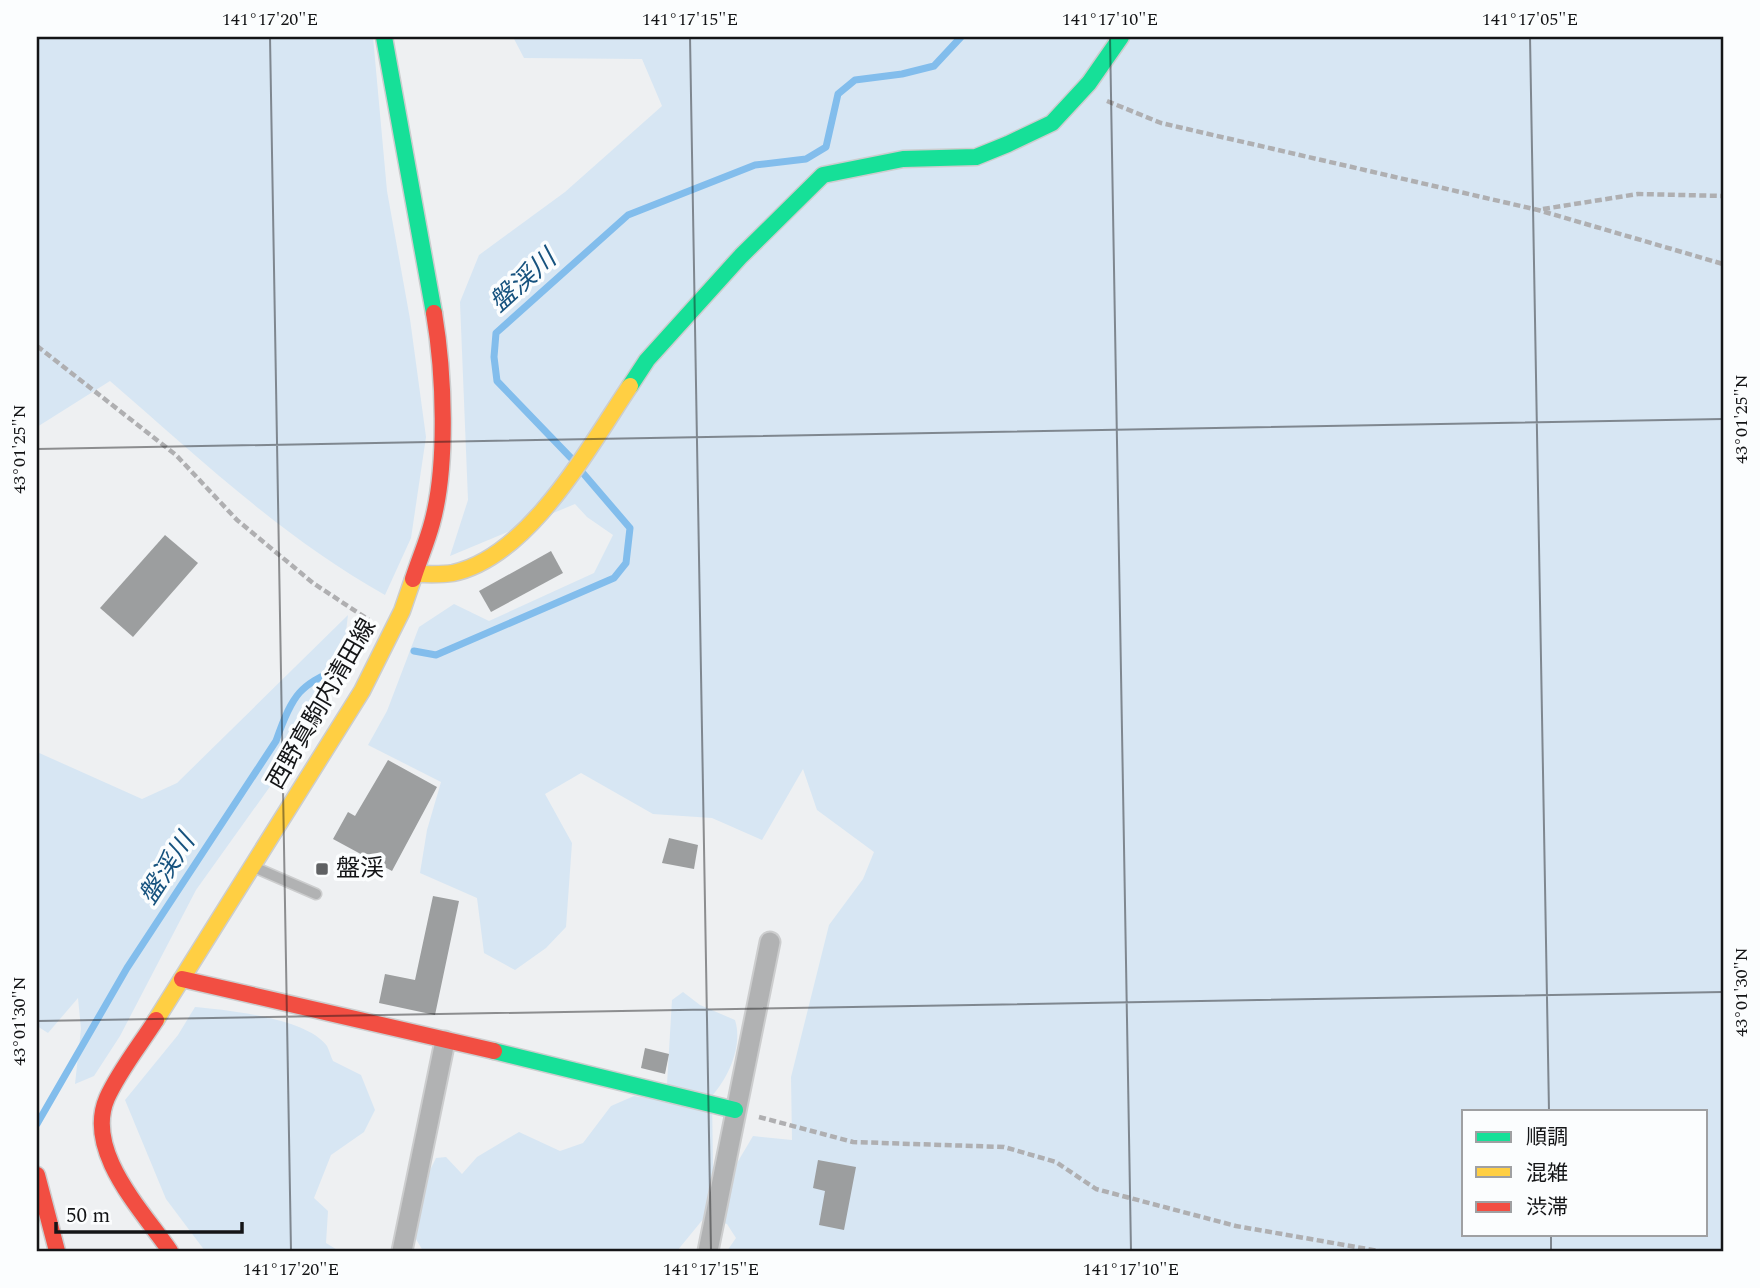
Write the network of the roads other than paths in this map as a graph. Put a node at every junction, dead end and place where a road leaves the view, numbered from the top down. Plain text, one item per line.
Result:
1 (384, 37) edge
2 (1121, 37) edge
3 (415, 574) junction
4 (252, 866) junction
5 (316, 894) dead end
6 (770, 942) dead end
7 (182, 979) junction
8 (445, 1041) junction
9 (735, 1110) junction
10 (39, 1181) edge
11 (57, 1251) edge
12 (170, 1251) edge
13 (402, 1251) edge
14 (708, 1251) edge

1 - 3 street, 西野真駒内清田線
2 - 3 street
3 - 4 street, 西野真駒内清田線
4 - 5 lane
4 - 7 street, 西野真駒内清田線
6 - 9 street
7 - 8 street
7 - 12 street, 西野真駒内清田線
8 - 9 street
8 - 13 street
9 - 14 street
10 - 11 street

